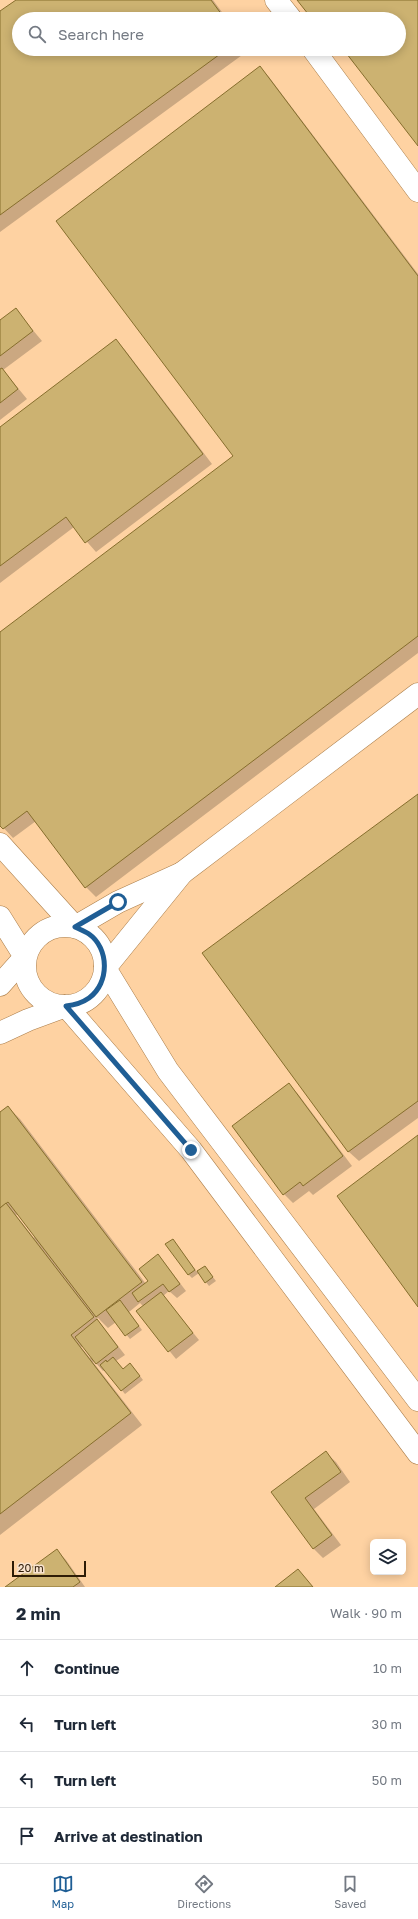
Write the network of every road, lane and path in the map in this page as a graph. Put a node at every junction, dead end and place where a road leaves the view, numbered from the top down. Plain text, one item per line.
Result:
1 (276, 0) edge
2 (285, 12) edge
3 (318, 56) edge
4 (418, 191) edge
5 (418, 694) edge
6 (0, 844) edge
7 (182, 873) junction
8 (0, 917) edge
9 (75, 927) junction
10 (25, 957) junction
11 (105, 968) junction
12 (0, 984) edge
13 (66, 1006) junction
14 (0, 1033) edge
15 (299, 1242) junction
16 (274, 1261) junction
17 (418, 1400) edge
18 (418, 1453) edge

1 - 2 street
3 - 4 street
5 - 7 street
6 - 9 street
7 - 9 street
7 - 11 street
8 - 10 street
9 - 10 street
9 - 11 street
10 - 12 street
10 - 13 street
11 - 13 street
11 - 15 street
13 - 14 street
13 - 16 street
15 - 16 street
15 - 17 street
16 - 18 street

